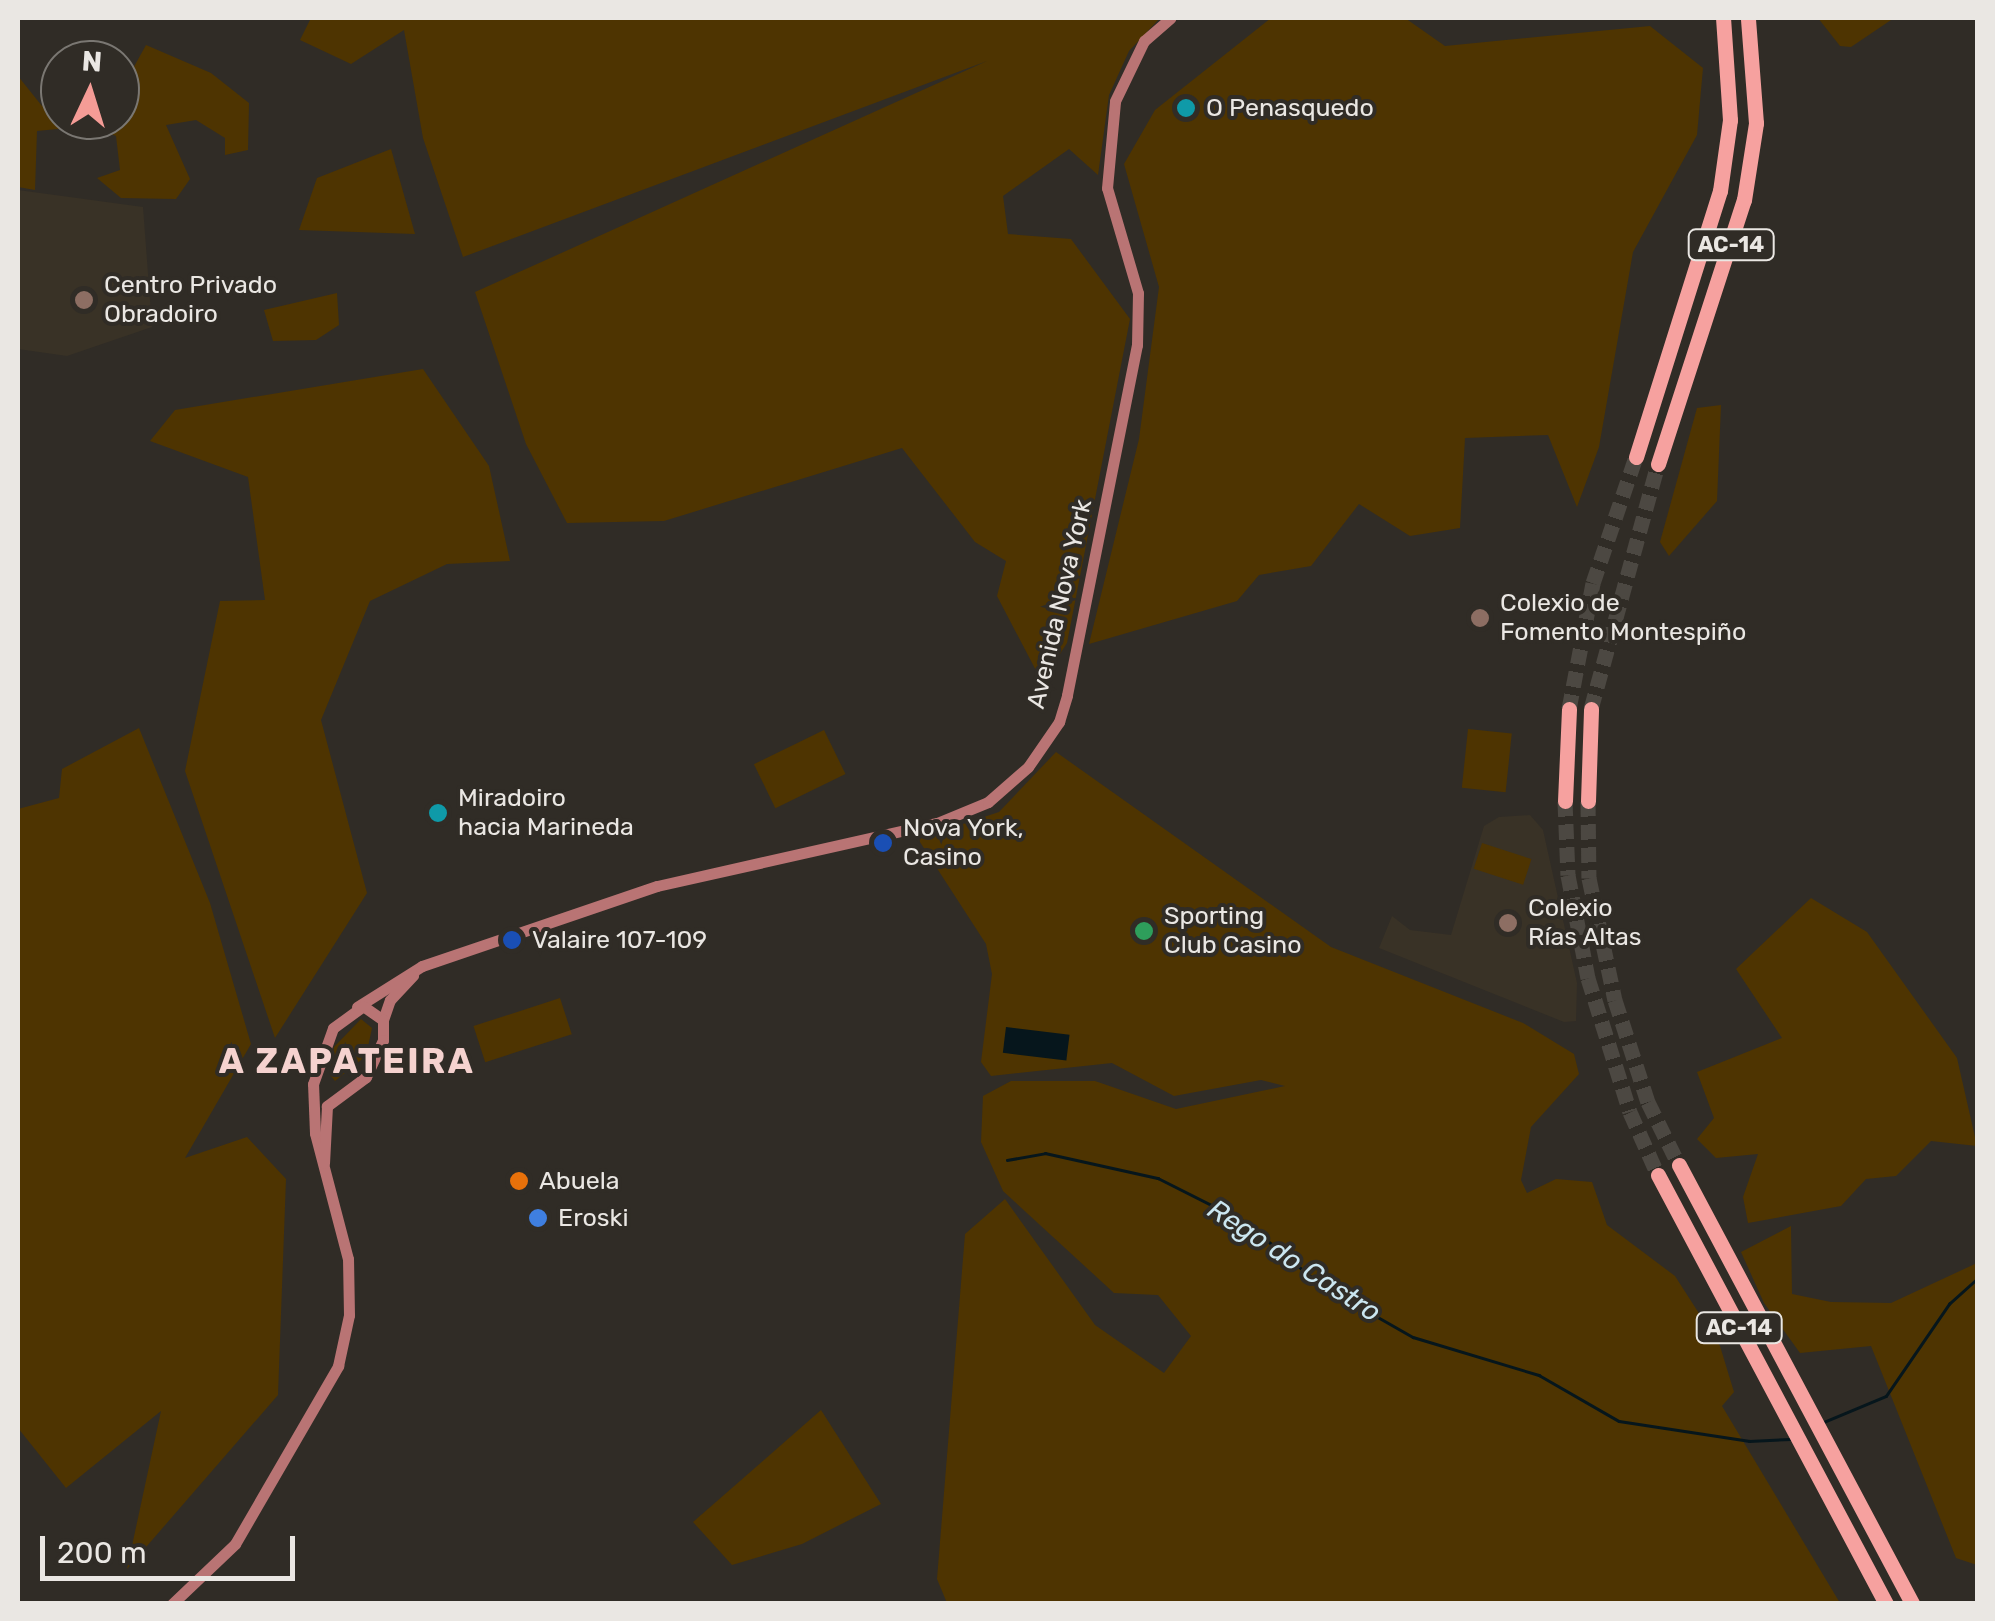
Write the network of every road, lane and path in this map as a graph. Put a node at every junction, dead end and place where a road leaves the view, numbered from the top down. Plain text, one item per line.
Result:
1 (1170, 18) edge
2 (1723, 18) edge
3 (1748, 18) edge
4 (1636, 457) tunnel mouth
5 (1658, 464) tunnel mouth
6 (1569, 709) tunnel mouth
7 (1592, 709) tunnel mouth
8 (1565, 801) tunnel mouth
9 (1588, 801) tunnel mouth
10 (434, 962) junction
11 (357, 1007) junction
12 (382, 1020) junction
13 (318, 1067) junction
14 (341, 1092) junction
15 (324, 1163) junction
16 (1679, 1165) tunnel mouth
17 (1658, 1175) tunnel mouth
18 (172, 1604) edge
19 (1886, 1604) edge
20 (1912, 1604) edge

1 - 10 street, Avenida Nova York
2 - 4 highway, AC-14
3 - 5 highway, AC-14
6 - 8 highway
7 - 9 highway
10 - 11 street, Avenida Nova York
10 - 12 street, Avenida Nova York
11 - 12 street
11 - 13 street
12 - 14 street, Avenida Nova York
13 - 14 street
13 - 15 street
14 - 15 street
15 - 18 street
16 - 20 highway, AC-14
17 - 19 highway, AC-14

